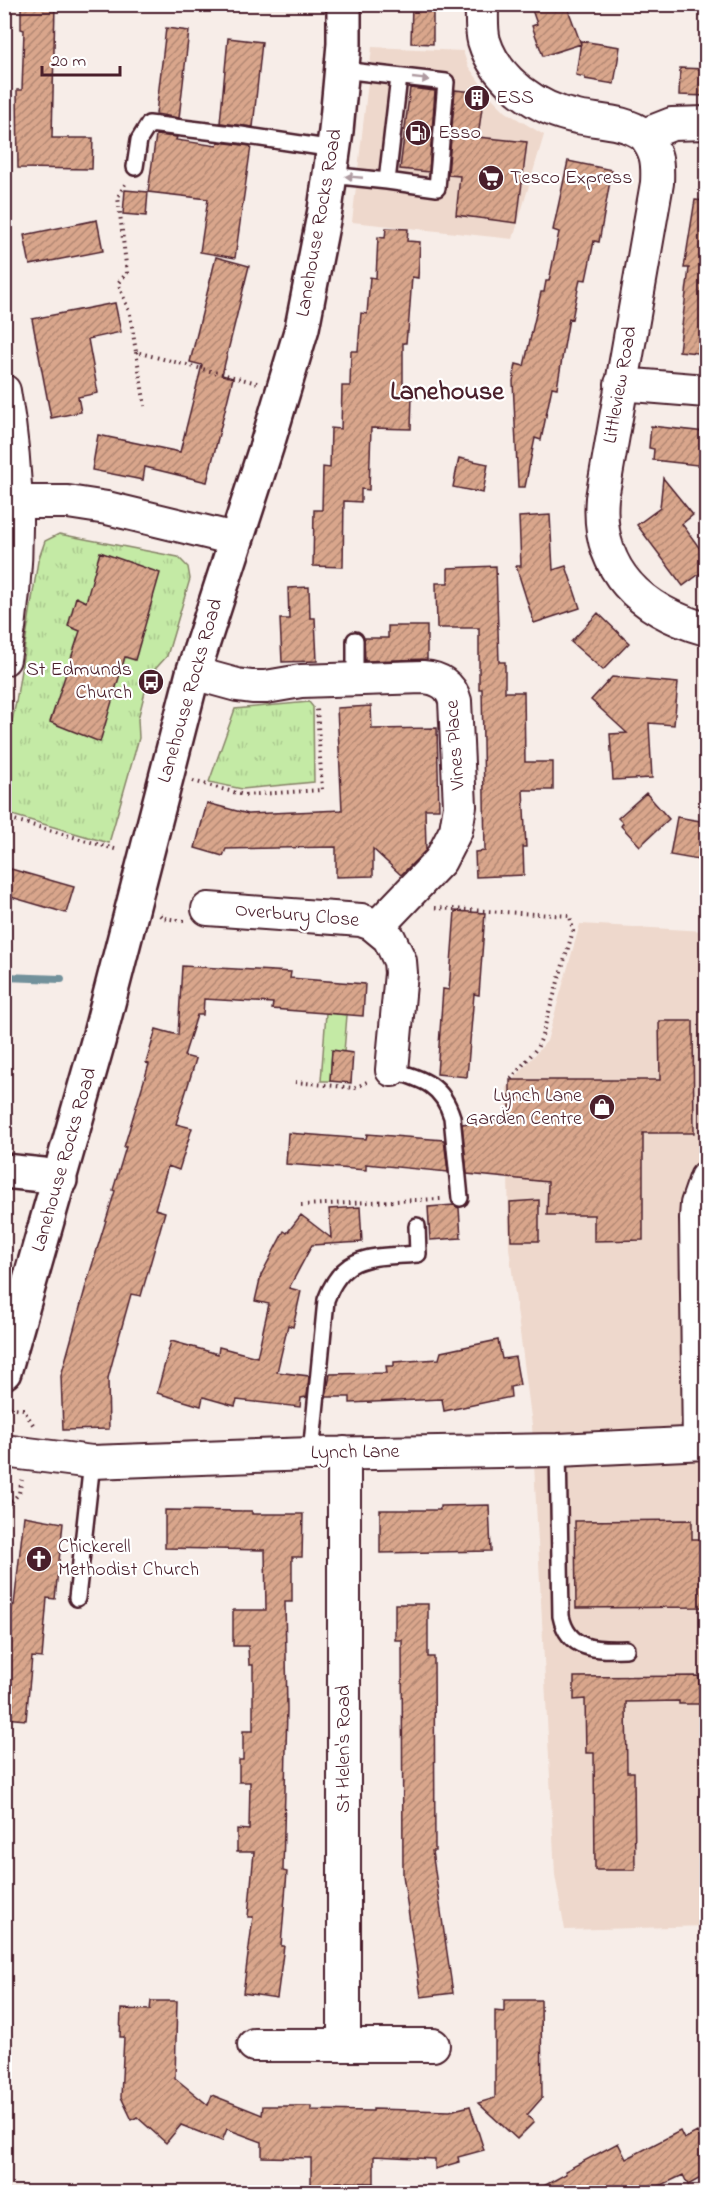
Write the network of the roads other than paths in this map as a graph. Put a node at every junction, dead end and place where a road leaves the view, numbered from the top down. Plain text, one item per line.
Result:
1 (344, 4) edge
2 (482, 4) edge
3 (342, 70) junction
4 (401, 90) junction
5 (706, 123) edge
6 (644, 135) junction
7 (332, 162) junction
8 (135, 167) road end
9 (387, 181) junction
10 (621, 384) junction
11 (706, 391) edge
12 (4, 392) edge
13 (9, 443) edge
14 (17, 502) junction
15 (235, 539) junction
16 (10, 563) edge
17 (706, 629) edge
18 (355, 640) dead end
19 (4, 658) edge
20 (193, 673) junction
21 (355, 680) junction
22 (208, 909) road end
23 (376, 927) junction
24 (392, 1070) joint
25 (4, 1171) edge
26 (706, 1178) edge
27 (60, 1180) junction
28 (460, 1198) road end
29 (417, 1226) dead end
30 (4, 1372) edge
31 (703, 1443) edge
32 (558, 1449) junction
33 (4, 1451) edge
34 (311, 1454) junction
35 (344, 1454) junction
36 (92, 1462) junction
37 (77, 1598) dead end
38 (626, 1649) dead end
39 (254, 2045) dead end
40 (344, 2045) junction
41 (433, 2045) dead end

1 - 3 main road, Lanehouse Rocks Road
2 - 6 street
3 - 4 lane
3 - 7 main road, Lanehouse Rocks Road
4 - 9 lane
4 -> 9 lane
5 - 6 street
6 - 10 street, Littleview Road
7 - 8 lane
9 -> 7 lane
7 - 15 main road, Lanehouse Rocks Road
10 - 11 street
10 - 17 street, Littleview Road
12 - 13 street
13 - 14 street
14 - 15 street
14 - 16 street
15 - 20 main road, Lanehouse Rocks Road
16 - 19 street
18 - 21 lane
20 - 21 street, Vines Place
20 - 27 main road, Lanehouse Rocks Road
21 - 23 street, Vines Place
22 - 23 street, Overbury Close
23 - 24 street, Overbury Close
24 - 28 lane
25 - 27 main road
26 - 31 street
27 - 30 main road, Lanehouse Rocks Road
29 - 34 lane
31 - 32 street, Lynch Lane
32 - 35 street, Lynch Lane
32 - 38 lane
33 - 36 street, Lynch Lane
34 - 35 street, Lynch Lane
34 - 36 street, Lynch Lane
35 - 40 street, St Helen's Road
36 - 37 lane
39 - 40 street
40 - 41 street

